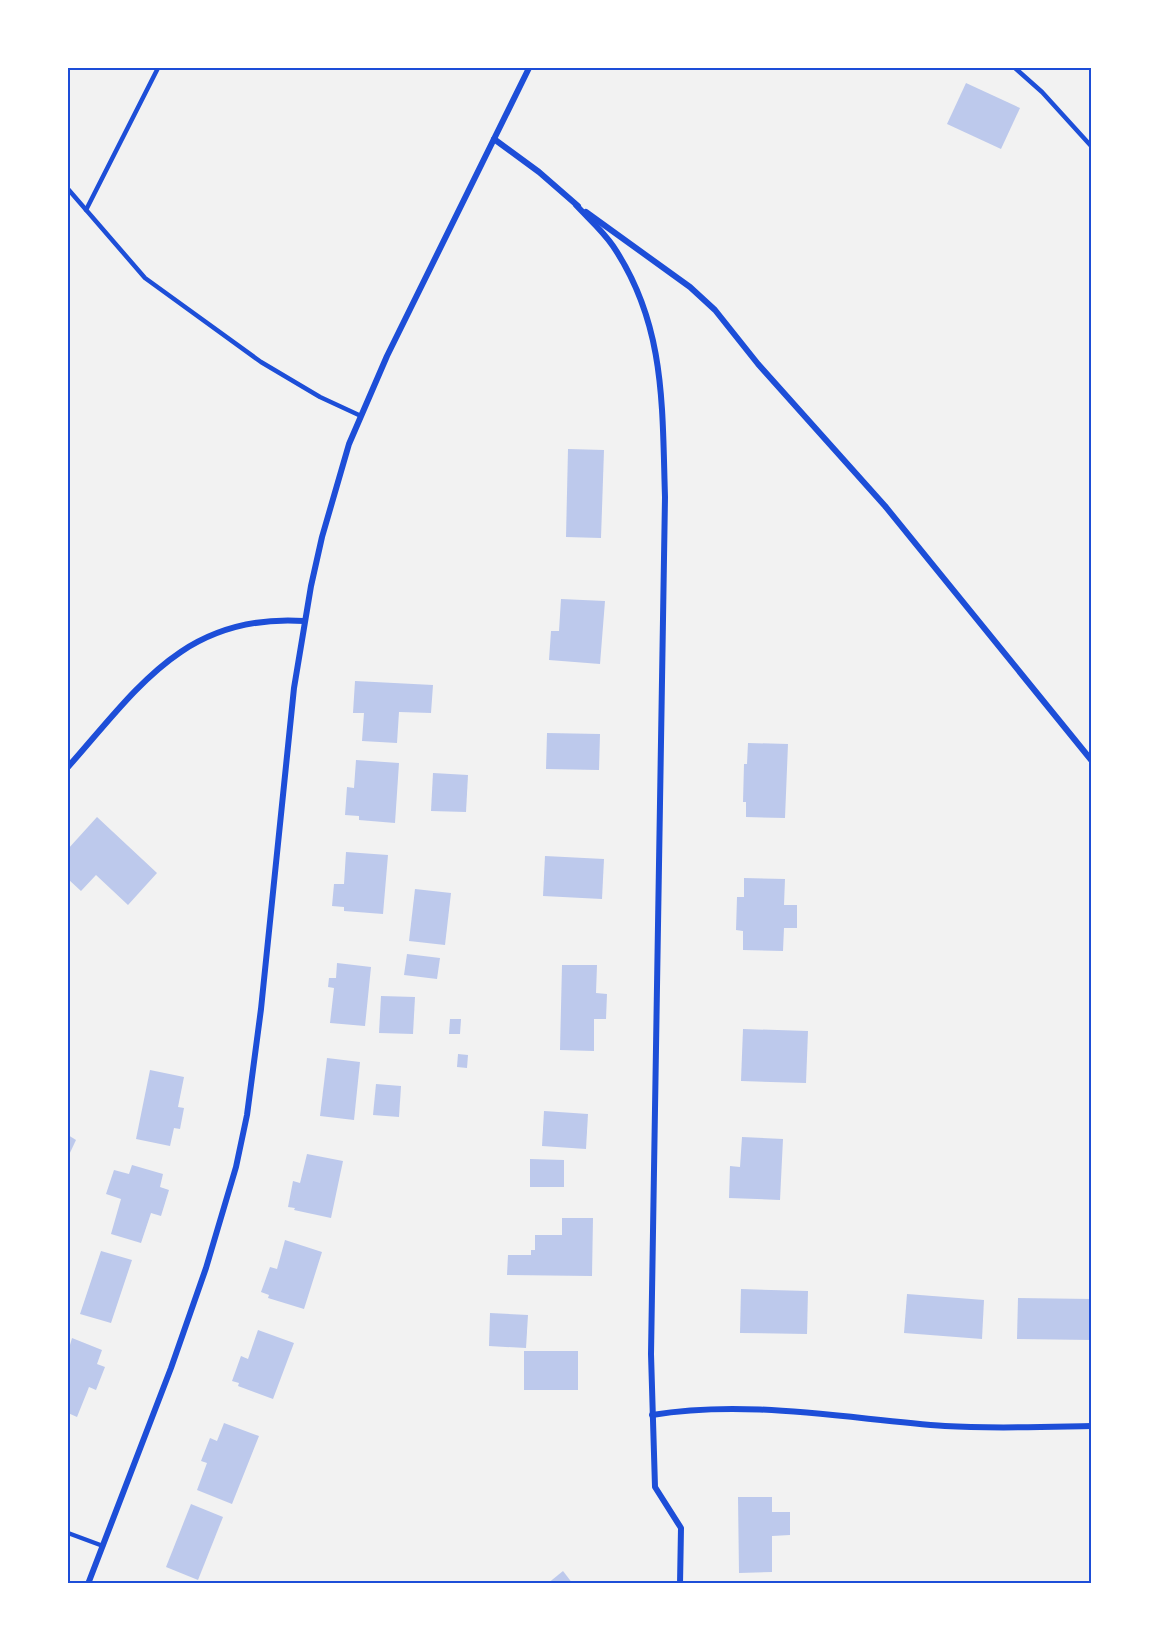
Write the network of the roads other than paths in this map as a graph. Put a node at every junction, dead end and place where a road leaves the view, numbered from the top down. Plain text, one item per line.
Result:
1 (158, 68) edge
2 (529, 68) edge
3 (1015, 68) edge
4 (494, 139) junction
5 (1092, 147) edge
6 (68, 189) edge
7 (576, 205) junction
8 (86, 210) junction
9 (361, 416) junction
10 (304, 621) junction
11 (1092, 761) edge
12 (68, 767) edge
13 (652, 1415) junction
14 (1092, 1426) edge
15 (68, 1533) edge
16 (103, 1546) junction
17 (88, 1584) edge
18 (680, 1584) edge

1 - 8 lane
2 - 4 street
3 - 5 lane
4 - 7 street
4 - 9 street
6 - 8 lane
7 - 11 street
7 - 13 street
8 - 9 lane
9 - 10 street
10 - 12 street
10 - 16 street
13 - 14 street
13 - 18 street
15 - 16 lane
16 - 17 street

